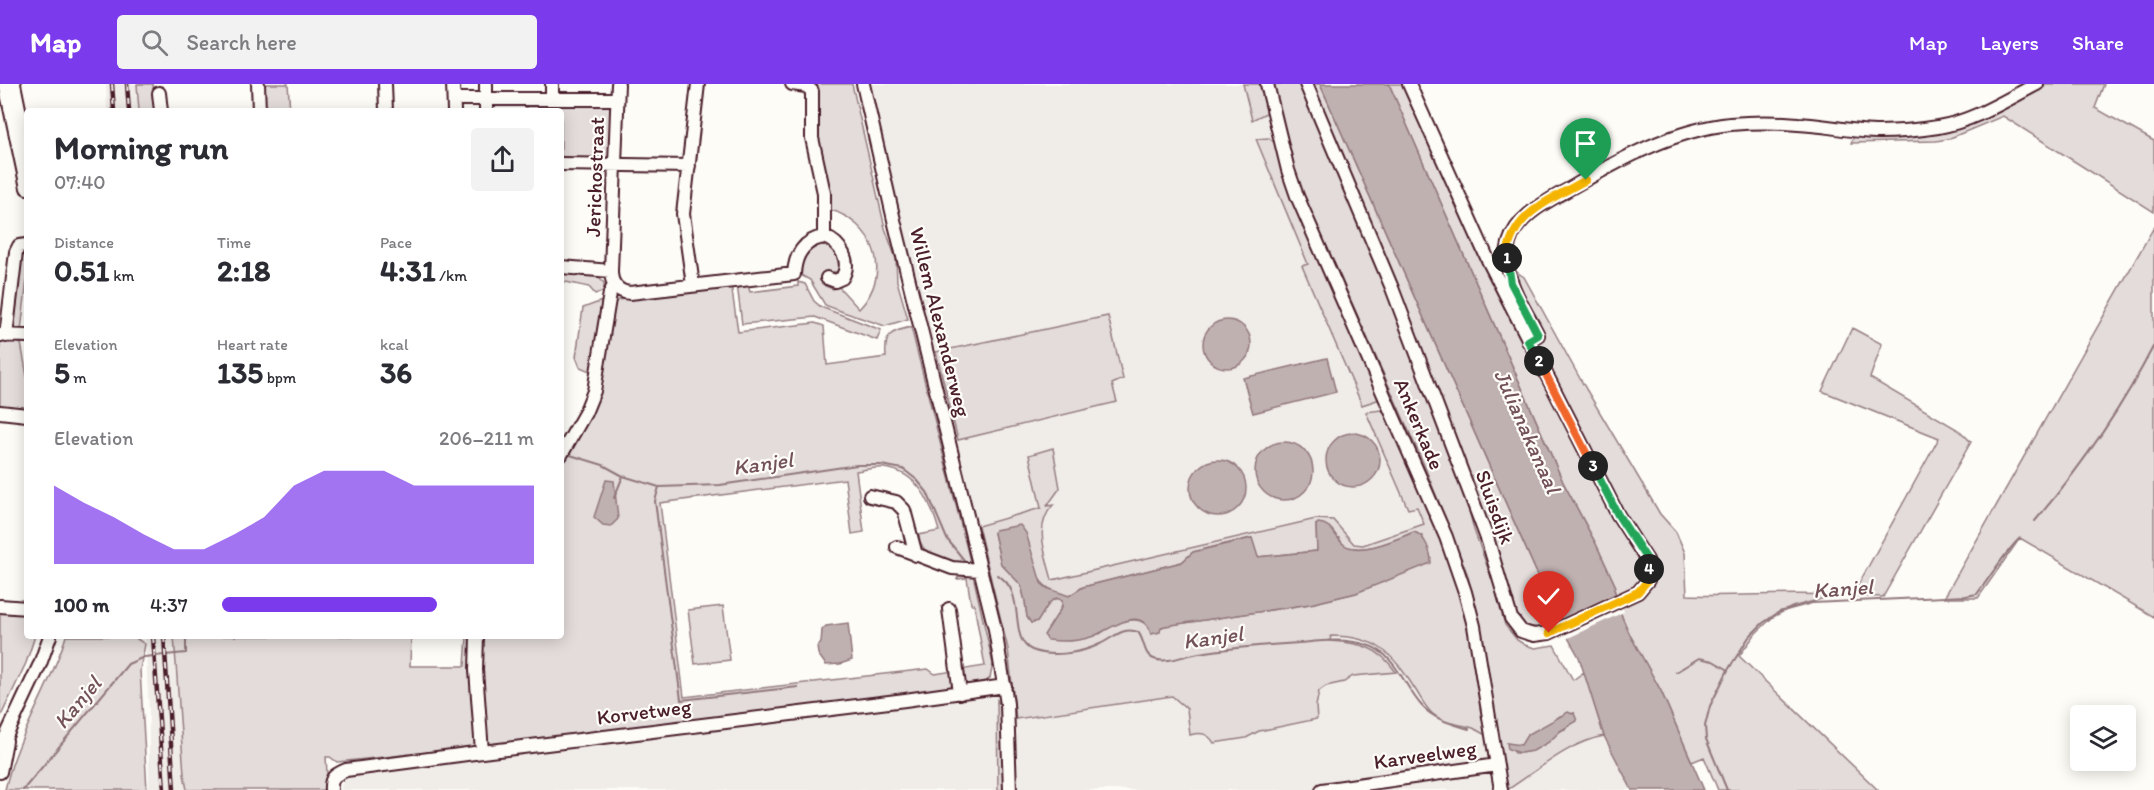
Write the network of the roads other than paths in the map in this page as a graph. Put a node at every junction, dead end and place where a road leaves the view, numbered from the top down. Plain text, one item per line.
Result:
1 (5, 84) edge
2 (14, 84) edge
3 (258, 84) edge
4 (385, 84) edge
5 (453, 84) edge
6 (486, 84) edge
7 (552, 84) edge
8 (618, 84) edge
9 (698, 84) edge
10 (792, 84) edge
11 (863, 84) edge
12 (1267, 84) edge
13 (1306, 84) edge
14 (1409, 84) edge
15 (2037, 84) edge
16 (159, 93) dead end
17 (552, 99) junction
18 (617, 99) junction
19 (454, 105) edge
20 (486, 105) edge
21 (160, 108) edge
22 (259, 108) edge
23 (386, 108) edge
24 (24, 133) edge
25 (564, 164) edge
26 (615, 164) junction
27 (688, 166) junction
28 (24, 174) edge
29 (824, 237) junction
30 (24, 245) edge
31 (564, 267) edge
32 (611, 272) junction
33 (827, 278) dead end
34 (614, 285) junction
35 (693, 285) junction
36 (3, 336) edge
37 (24, 336) edge
38 (1528, 341) junction
39 (0, 412) edge
40 (24, 415) edge
41 (564, 449) edge
42 (870, 496) dead end
43 (897, 547) dead end
44 (916, 555) junction
45 (980, 570) junction
46 (0, 606) edge
47 (24, 608) edge
48 (950, 609) dead end
49 (49, 639) edge
50 (477, 639) edge
51 (1005, 686) junction
52 (960, 693) junction
53 (7, 734) junction
54 (0, 749) edge
55 (482, 752) junction
56 (1497, 765) junction
57 (0, 772) edge
58 (331, 790) edge
59 (1010, 790) edge
60 (1322, 790) edge
61 (1501, 790) edge

1 - 28 street
2 - 24 street
3 - 22 street
4 - 23 street
5 - 19 street
6 - 20 street
7 - 17 street
8 - 18 street, Jerichostraat
9 - 27 street
10 - 29 street
11 - 45 street, Willem Alexanderweg
12 - 56 street, Ankerkade
13 - 38 street, Sluisdijk
14 - 38 street, Sluisdijk
15 - 38 street
16 - 21 street
17 - 18 street
17 - 20 street
18 - 26 street, Jerichostraat
19 - 20 street
25 - 26 street
26 - 27 street
26 - 32 street, Jerichostraat
27 - 35 street
29 - 33 street
29 - 35 street
30 - 36 street
31 - 32 street
32 - 34 street, Jerichostraat
34 - 35 street
34 - 41 street
36 - 37 street
39 - 40 street
42 - 44 street
43 - 44 street
44 - 45 street
45 - 51 street, Willem Alexanderweg
46 - 47 street
48 - 52 street
49 - 53 street
50 - 55 street
51 - 52 street, Korvetweg
51 - 59 street, Willem Alexanderweg
52 - 55 street, Korvetweg
53 - 54 street
53 - 57 street
55 - 58 street, Korvetweg
56 - 60 street, Karveelweg
56 - 61 street, Ankerkade

